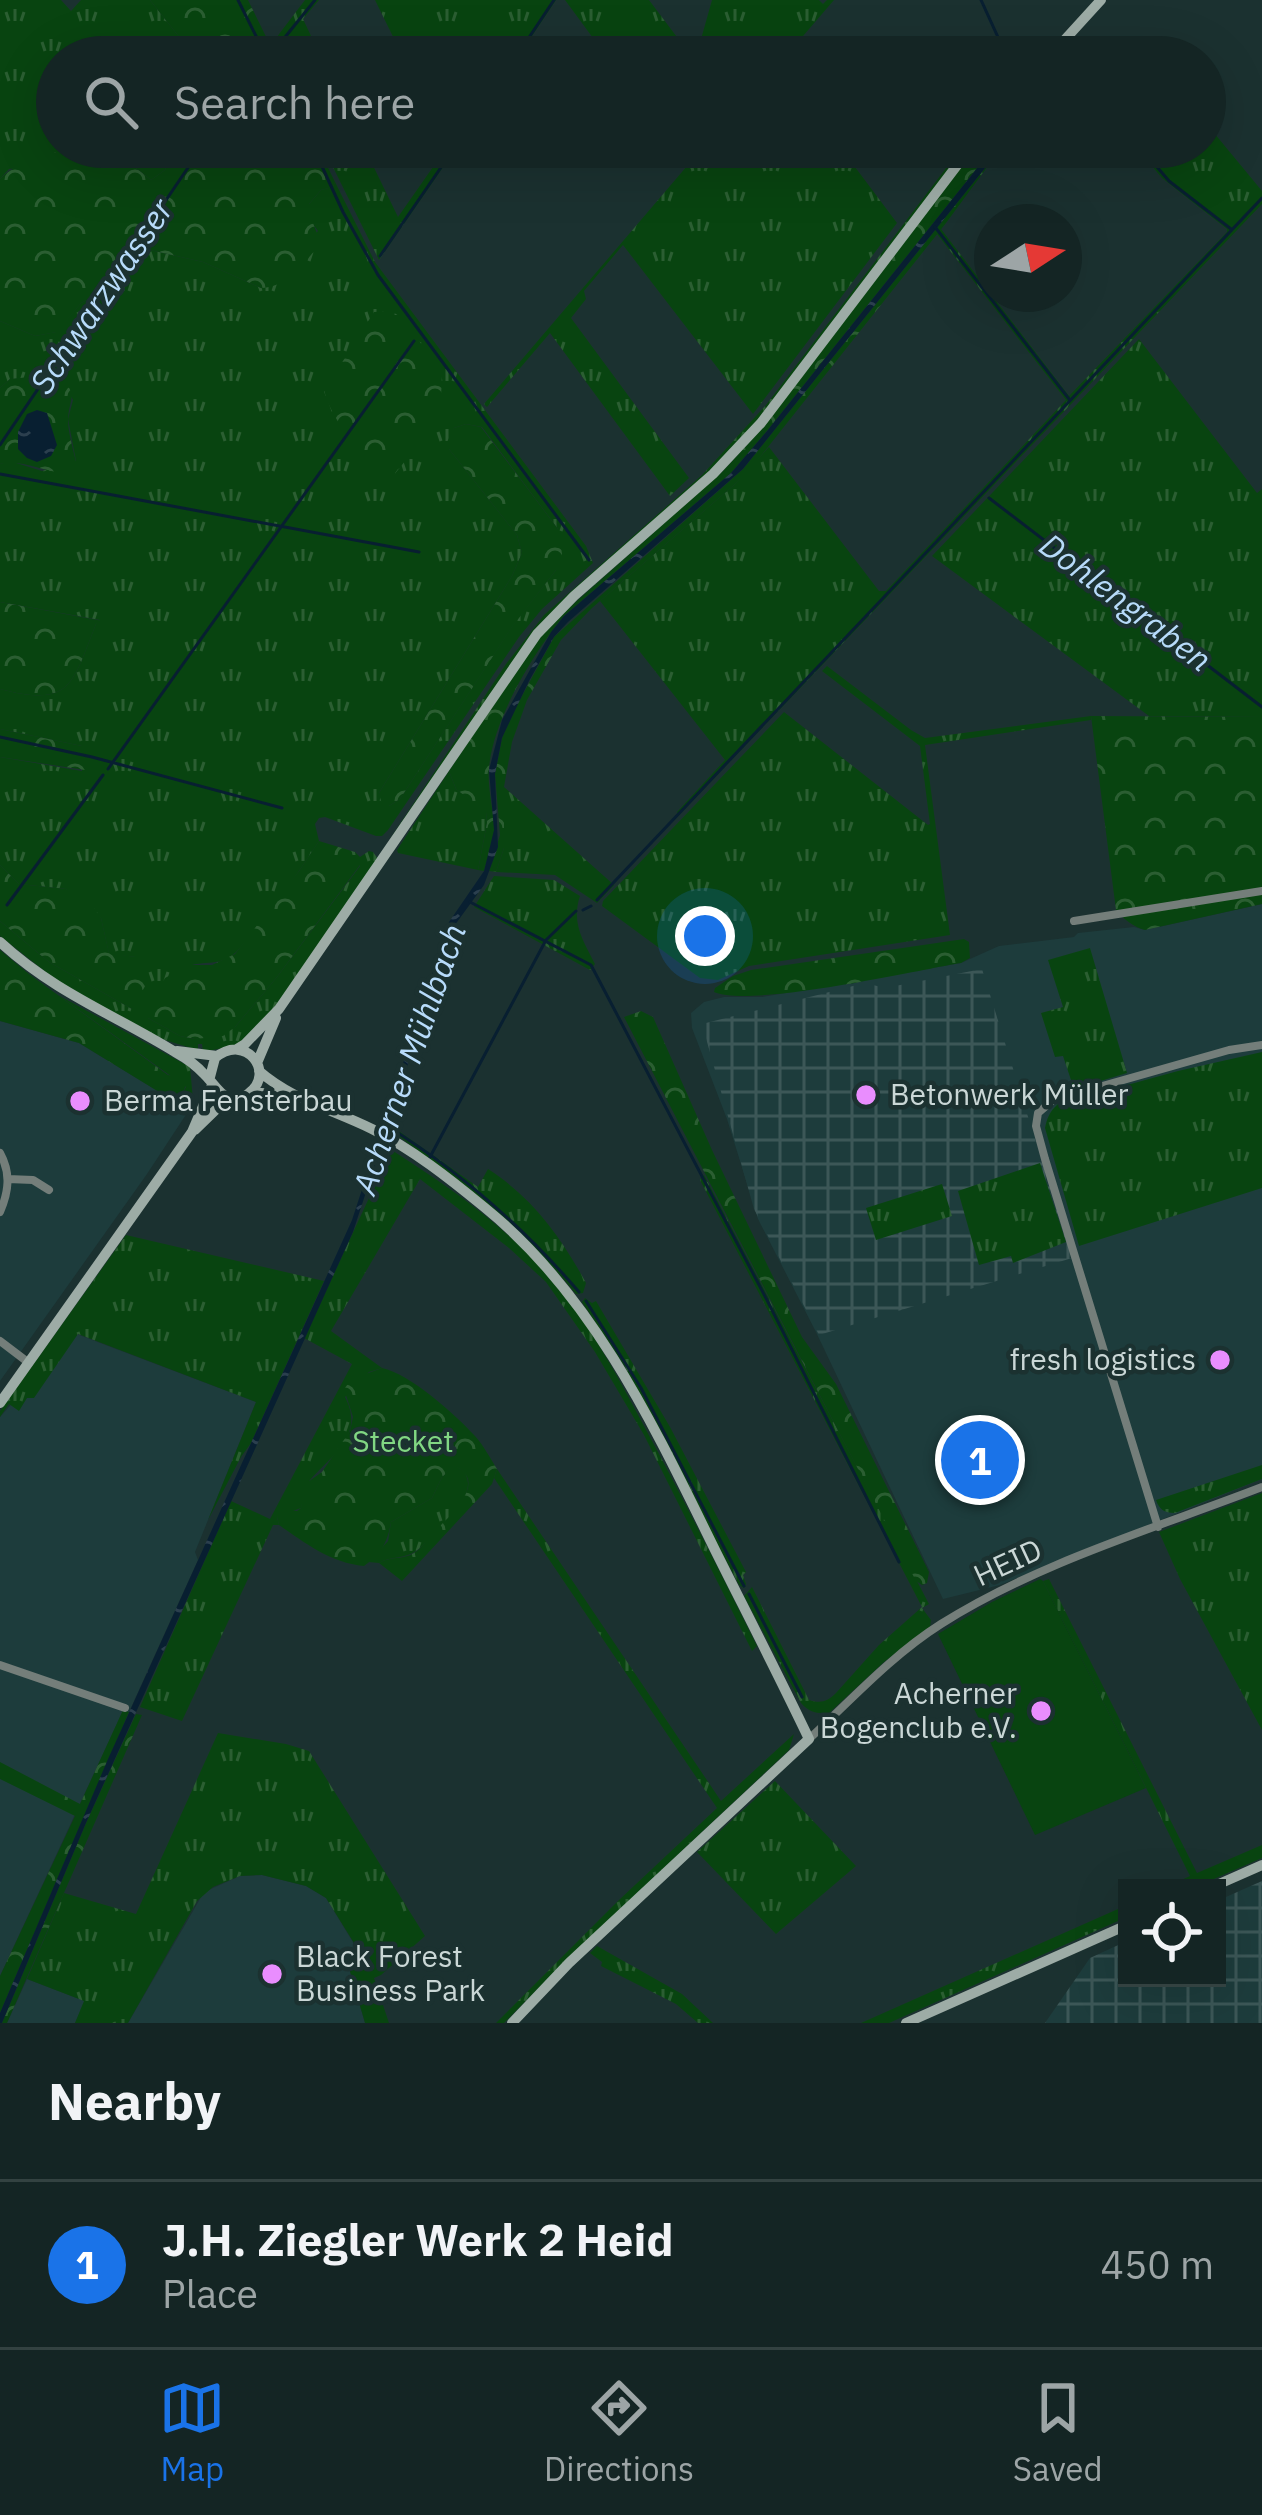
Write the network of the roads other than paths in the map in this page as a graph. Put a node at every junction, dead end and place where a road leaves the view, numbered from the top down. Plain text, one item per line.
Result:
1 (1101, 0) edge
2 (1068, 36) edge
3 (955, 168) edge
4 (1262, 891) edge
5 (1074, 921) dead end
6 (0, 942) edge
7 (279, 1009) junction
8 (1262, 1045) edge
9 (237, 1049) junction
10 (174, 1051) junction
11 (217, 1056) junction
12 (258, 1067) junction
13 (211, 1081) junction
14 (251, 1092) junction
15 (296, 1097) junction
16 (228, 1098) junction
17 (192, 1132) junction
18 (0, 1153) edge
19 (8, 1179) junction
20 (49, 1190) dead end
21 (0, 1212) edge
22 (0, 1341) edge
23 (29, 1363) junction
24 (0, 1403) edge
25 (1262, 1487) edge
26 (1158, 1527) junction
27 (0, 1665) edge
28 (124, 1708) dead end
29 (809, 1739) junction
30 (1262, 1865) edge
31 (1226, 1881) edge
32 (1118, 1929) edge
33 (512, 2023) edge
34 (906, 2023) edge

1 - 2 street
3 - 7 street
4 - 5 street
6 - 10 street
7 - 9 street
7 - 12 street
8 - 26 street
9 - 11 street
9 - 12 street
10 - 11 street
10 - 13 street
11 - 13 street
12 - 14 street
12 - 15 street
13 - 16 street
13 - 17 street
14 - 15 street
14 - 16 street
15 - 29 street
16 - 17 street
17 - 23 street
18 - 19 street
19 - 20 street
19 - 21 street
22 - 23 street
23 - 24 street
25 - 26 street, HEID
26 - 29 street, HEID
27 - 28 street
29 - 33 street
30 - 31 street
32 - 34 street

